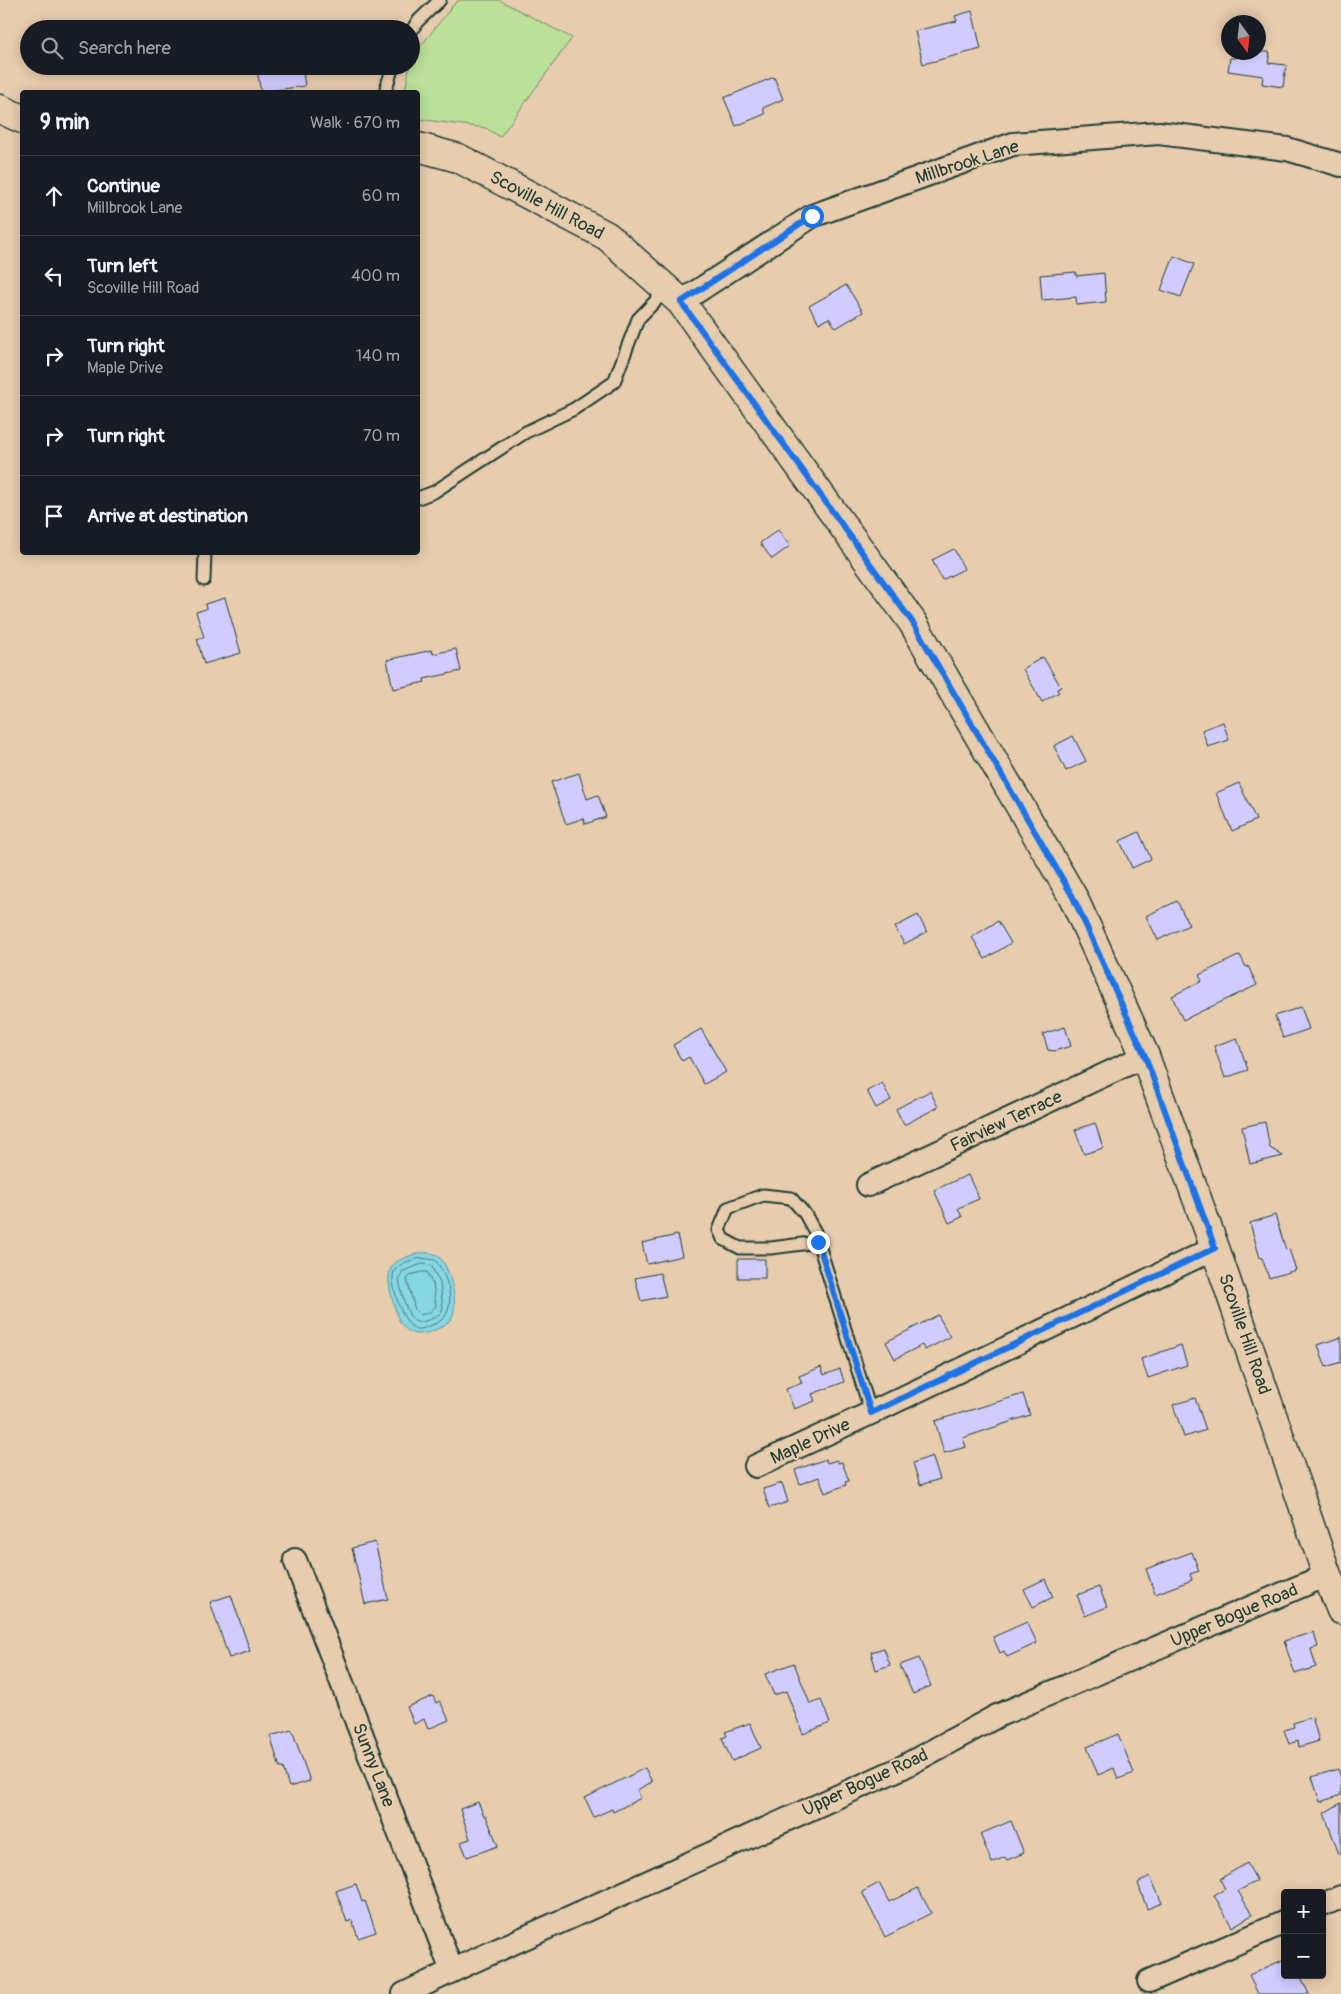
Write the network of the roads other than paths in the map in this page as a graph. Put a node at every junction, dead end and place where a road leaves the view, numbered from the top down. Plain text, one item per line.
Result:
1 (440, 0) edge
2 (419, 20) edge
3 (390, 75) edge
4 (385, 90) edge
5 (0, 108) edge
6 (20, 118) edge
7 (420, 148) edge
8 (1341, 165) edge
9 (674, 295) junction
10 (420, 497) edge
11 (205, 555) edge
12 (204, 580) dead end
13 (1145, 1056) junction
14 (868, 1185) dead end
15 (818, 1242) junction
16 (1215, 1248) junction
17 (871, 1413) junction
18 (756, 1466) dead end
19 (295, 1560) dead end
20 (1327, 1576) junction
21 (1341, 1610) edge
22 (1341, 1897) edge
23 (1326, 1903) edge
24 (1281, 1924) edge
25 (452, 1971) junction
26 (1149, 1981) dead end
27 (404, 1994) edge

1 - 2 lane
3 - 4 lane
5 - 6 street
7 - 9 street, Scoville Hill Road
8 - 9 street, Millbrook Lane
9 - 10 lane
9 - 13 street, Scoville Hill Road
11 - 12 lane
13 - 14 street, Fairview Terrace
13 - 16 street, Scoville Hill Road
15 - 15 lane
15 - 17 lane
16 - 17 street, Maple Drive
16 - 20 street, Scoville Hill Road
17 - 18 street, Maple Drive
19 - 25 street, Sunny Lane
20 - 21 street, Scoville Hill Road
20 - 25 street, Upper Bogue Road
22 - 23 street
24 - 26 street
25 - 27 street, Upper Bogue Road

